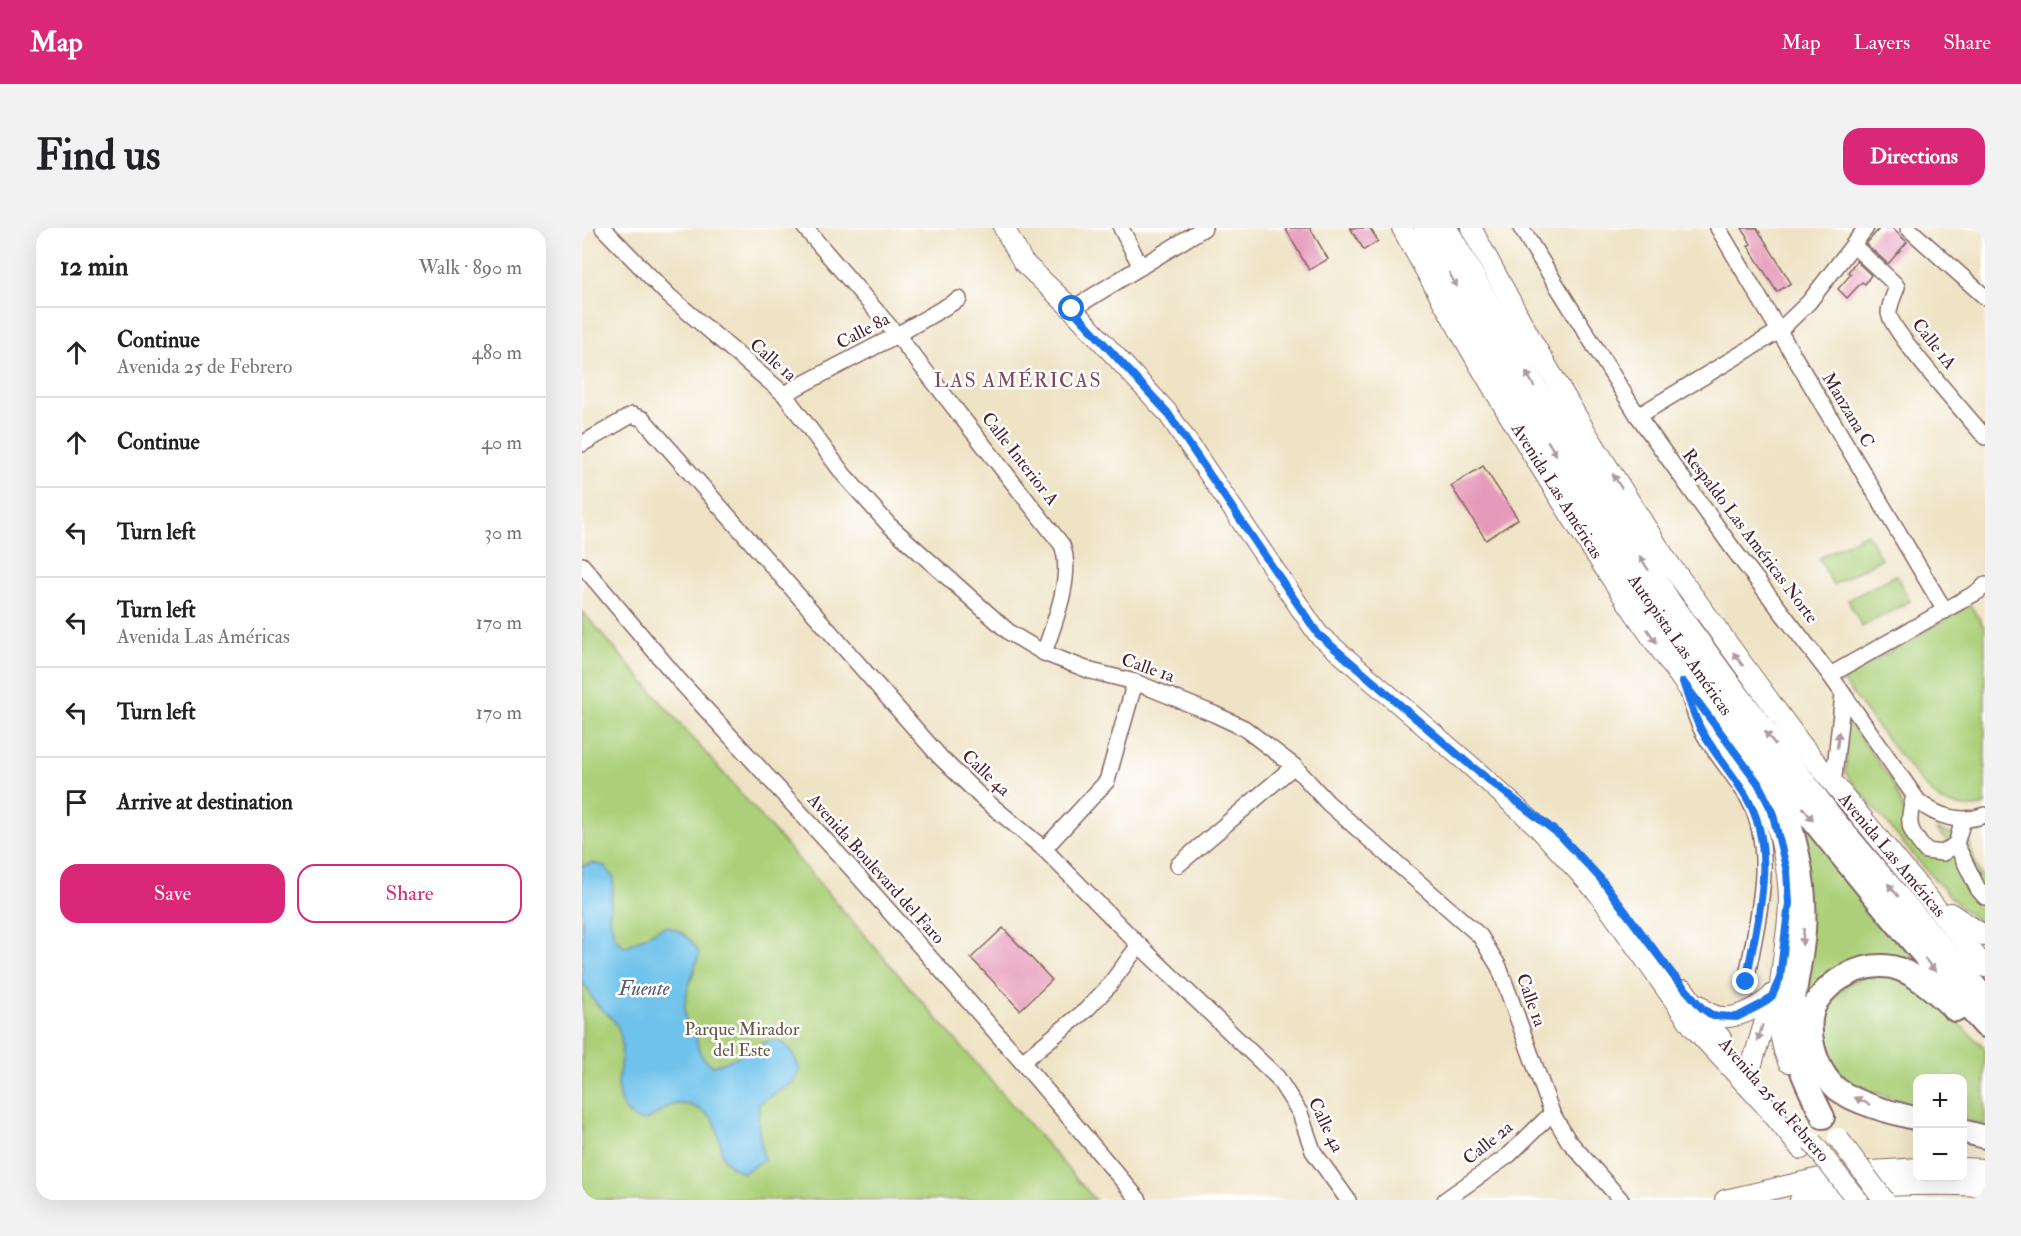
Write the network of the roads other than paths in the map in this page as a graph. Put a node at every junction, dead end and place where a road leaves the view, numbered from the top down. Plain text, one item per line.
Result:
1 (603, 228) edge
2 (805, 228) edge
3 (1004, 228) edge
4 (1121, 228) edge
5 (1204, 228) edge
6 (1402, 228) edge
7 (1425, 228) edge
8 (1446, 228) edge
9 (1471, 228) edge
10 (1521, 228) edge
11 (1718, 228) edge
12 (1865, 228) edge
13 (1908, 228) edge
14 (1854, 246) junction
15 (1141, 267) junction
16 (1985, 297) edge
17 (959, 300) dead end
18 (1072, 309) junction
19 (1779, 331) junction
20 (897, 335) junction
21 (784, 394) junction
22 (1638, 416) junction
23 (1985, 437) edge
24 (582, 444) edge
25 (582, 565) edge
26 (1985, 585) edge
27 (1945, 611) junction
28 (1044, 653) junction
29 (1830, 675) junction
30 (1135, 682) junction
31 (1683, 682) junction
32 (1844, 694) junction
33 (1750, 743) junction
34 (1294, 766) junction
35 (1471, 766) junction
36 (1833, 786) junction
37 (1914, 796) junction
38 (1985, 814) edge
39 (1963, 820) junction
40 (1872, 831) junction
41 (1956, 844) junction
42 (1044, 849) junction
43 (1178, 865) dead end
44 (1985, 897) edge
45 (1985, 936) edge
46 (1139, 945) junction
47 (1985, 967) edge
48 (1673, 975) junction
49 (1780, 978) junction
50 (1746, 982) dead end
51 (1772, 996) junction
52 (1985, 998) edge
53 (1985, 1026) edge
54 (1985, 1039) edge
55 (1022, 1062) junction
56 (1748, 1077) junction
57 (1552, 1113) junction
58 (1823, 1117) junction
59 (1913, 1118) edge
60 (1967, 1132) edge
61 (1985, 1137) edge
62 (1807, 1146) junction
63 (1913, 1168) edge
64 (1967, 1168) edge
65 (1985, 1169) edge
66 (1985, 1186) edge
67 (1617, 1198) edge
68 (1139, 1200) edge
69 (1348, 1200) edge
70 (1445, 1200) edge
71 (1725, 1200) edge
72 (1800, 1200) edge
73 (1840, 1200) edge
74 (1857, 1200) edge
75 (1884, 1200) edge

1 - 21 street, Calle 1a
2 - 20 street, Calle Interior A
3 - 18 main road, Avenida 25 de Febrero
4 - 15 street
5 - 15 street
6 -> 31 main road, Avenida Las Américas
7 -> 33 highway, Autopista Las Américas
52 -> 8 highway, Autopista Las Américas
36 -> 9 main road, Avenida Las Américas
10 - 22 street, Respaldo Las Américas Norte
11 - 19 street, Manzana C
12 - 14 street
13 - 16 street
14 - 19 street
14 - 23 street, Calle 1A
15 - 18 street
17 - 20 street, Calle 8a
18 - 35 main road, Avenida 25 de Febrero
19 - 22 street
19 - 27 street, Manzana C
20 - 21 street, Calle 8a
20 - 28 street, Calle Interior A
21 - 28 street, Calle 1a
22 - 29 street, Respaldo Las Américas Norte
24 - 42 street, Calle 4a
25 - 55 street, Avenida Boulevard del Faro
26 - 27 street
27 - 29 street
28 - 30 street, Calle 1a
29 - 32 street, Respaldo Las Américas Norte
30 - 34 street, Calle 1a
30 - 42 street
31 - 49 main road, Avenida Las Américas
31 - 50 street
36 -> 32 street
32 - 37 street, Respaldo Las Américas Norte
33 -> 53 highway, Autopista Las Américas
33 -> 58 highway
34 - 43 street
34 - 57 street, Calle 1a
35 - 48 main road, Avenida 25 de Febrero
35 - 56 main road, Avenida 25 de Febrero
36 - 40 main road, Avenida Las Américas
37 - 39 street, Respaldo Las Américas Norte
37 - 41 street
38 - 39 street
39 - 41 street
40 - 45 main road
40 - 47 main road, Avenida Las Américas
41 - 44 street
42 - 46 street, Calle 4a
46 - 55 street
46 - 69 street, Calle 4a
48 - 51 main road
48 - 56 main road, Avenida 25 de Febrero
49 - 51 main road
49 - 58 main road, Avenida Las Américas
51 -> 56 main road
59 -> 54 highway
55 - 68 street, Avenida Boulevard del Faro
56 - 62 main road, Avenida 25 de Febrero
57 - 67 street, Calle 1a
57 - 70 street, Calle 2a
58 - 75 main road, Avenida Las Américas, bridge
60 - 61 highway
62 - 73 main road, Avenida 25 de Febrero
62 - 74 main road, Avenida 25 de Febrero, bridge
63 - 71 main road
64 - 65 main road
66 - 72 main road

